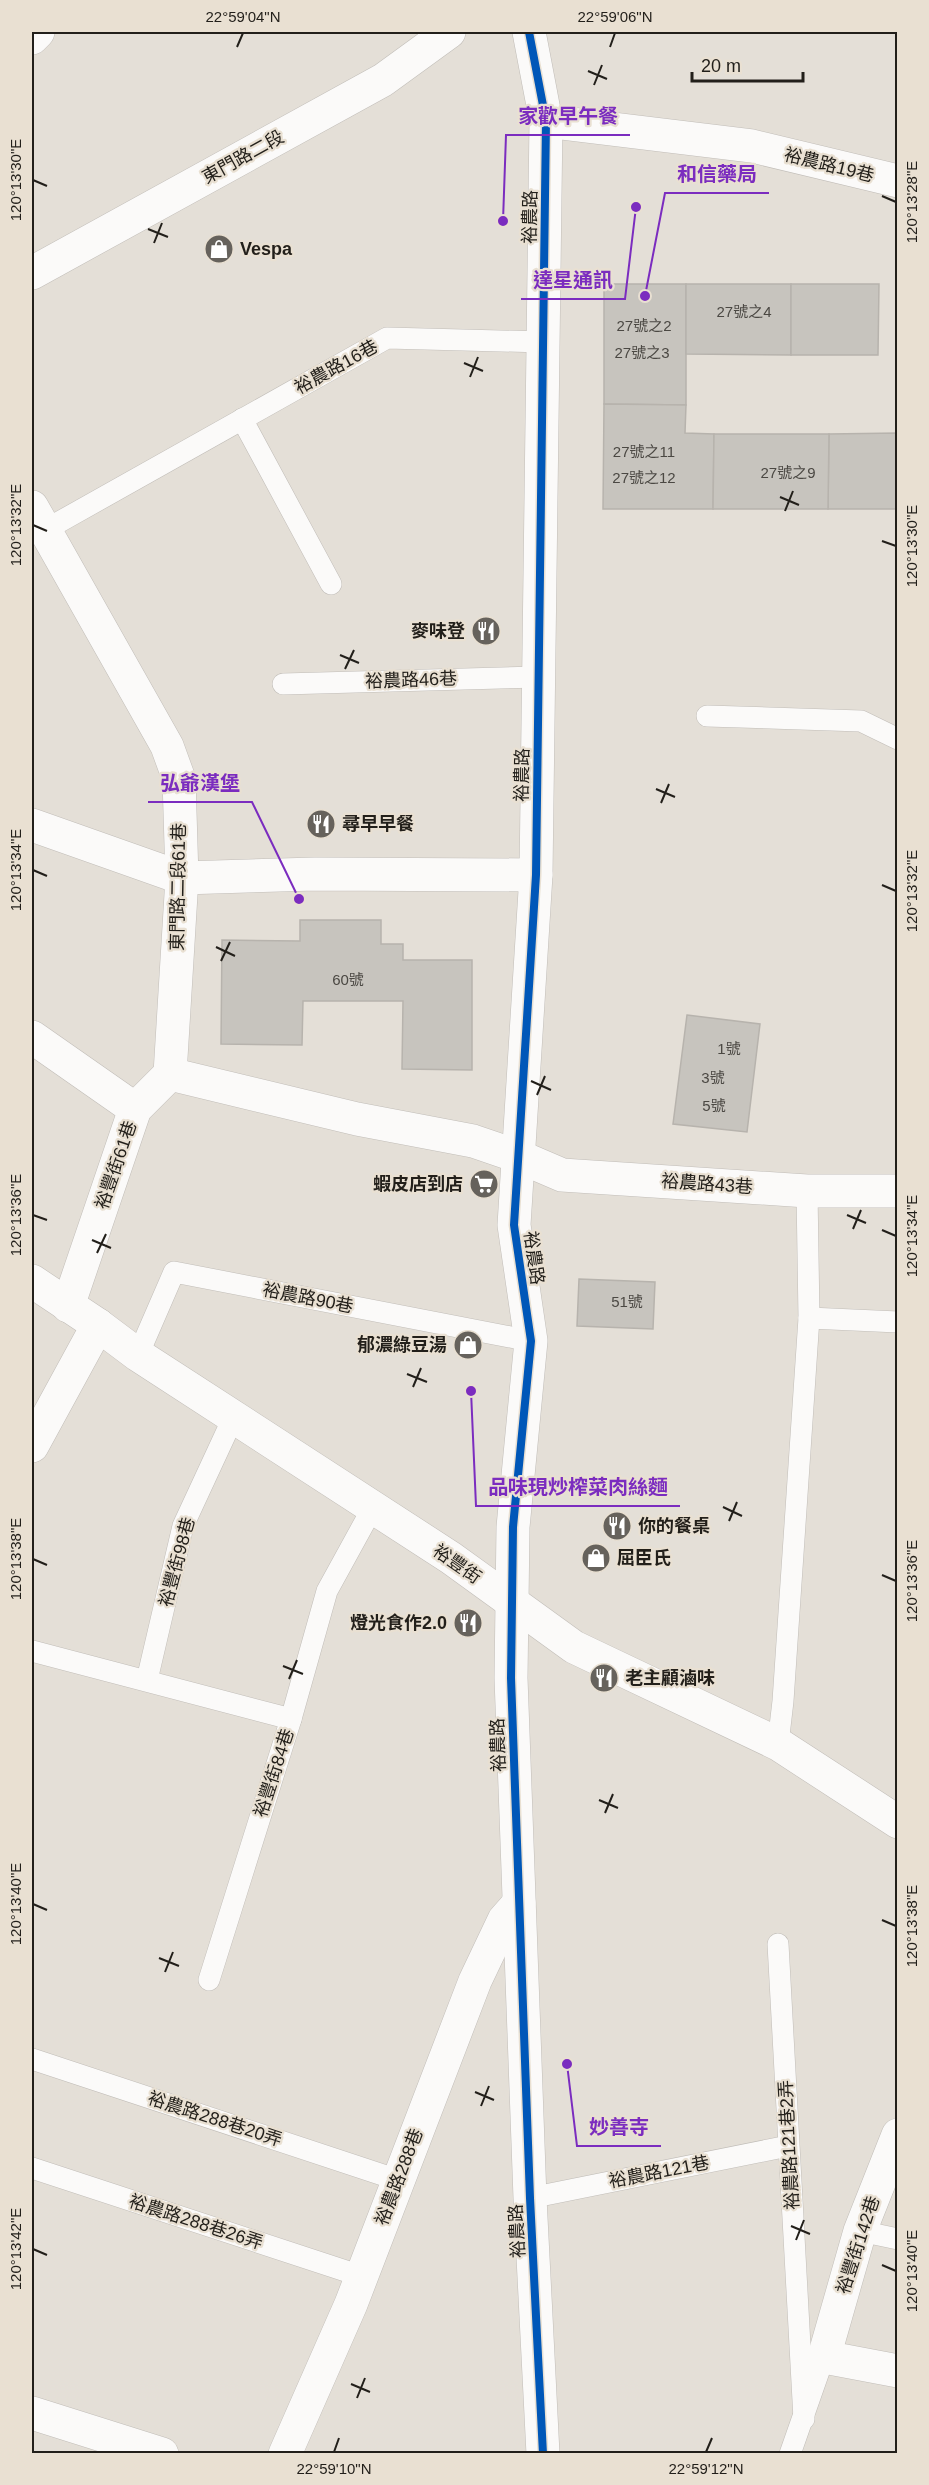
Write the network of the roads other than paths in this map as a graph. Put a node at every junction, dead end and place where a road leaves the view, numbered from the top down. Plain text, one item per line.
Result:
1 (38, 32) edge
2 (449, 32) edge
3 (529, 32) edge
4 (32, 38) edge
5 (546, 121) junction
6 (897, 181) edge
7 (32, 273) edge
8 (543, 342) junction
9 (242, 419) junction
10 (38, 518) edge
11 (331, 584) dead end
12 (539, 676) junction
13 (283, 684) dead end
14 (707, 717) dead end
15 (897, 739) edge
16 (32, 825) edge
17 (536, 874) junction
18 (182, 878) junction
19 (32, 1037) edge
20 (170, 1074) junction
21 (135, 1109) junction
22 (520, 1157) junction
23 (807, 1191) junction
24 (897, 1191) edge
25 (32, 1281) edge
26 (68, 1306) junction
27 (809, 1318) junction
28 (897, 1322) edge
29 (98, 1325) junction
30 (531, 1341) junction
31 (138, 1355) junction
32 (234, 1416) junction
33 (32, 1446) edge
34 (372, 1509) junction
35 (512, 1604) junction
36 (32, 1651) edge
37 (147, 1680) junction
38 (291, 1719) junction
39 (778, 1744) junction
40 (897, 1822) edge
41 (519, 1904) junction
42 (778, 1944) dead end
43 (209, 1980) dead end
44 (32, 2058) edge
45 (897, 2135) edge
46 (788, 2146) junction
47 (32, 2168) edge
48 (398, 2180) junction
49 (530, 2198) junction
50 (860, 2231) junction
51 (897, 2239) edge
52 (361, 2276) junction
53 (824, 2357) junction
54 (897, 2371) edge
55 (32, 2413) edge
56 (804, 2418) junction
57 (162, 2454) edge
58 (285, 2454) edge
59 (543, 2454) edge
60 (790, 2454) edge

1 - 4 street
2 - 7 street, 東門路二段
3 - 5 street, 裕農路
5 - 6 street, 裕農路19巷
5 - 8 street, 裕農路
8 - 9 lane, 裕農路16巷
8 - 12 street, 裕農路
9 - 10 lane, 裕農路16巷
9 - 11 lane
10 - 18 street, 東門路二段61巷
12 - 13 lane, 裕農路46巷
12 - 17 street, 裕農路
14 - 15 lane
16 - 18 street
17 - 18 street
17 - 22 street, 裕農路
18 - 20 street, 東門路二段61巷
19 - 21 street, 裕豐街61巷
20 - 21 street
20 - 22 street, 裕農路43巷
21 - 26 street, 裕豐街61巷
22 - 23 street, 裕農路43巷
22 - 30 street, 裕農路
23 - 24 street, 裕農路43巷
23 - 27 lane
25 - 26 street, 裕豐街
26 - 29 street, 裕豐街
27 - 28 lane
27 - 39 lane
29 - 31 street, 裕豐街
29 - 33 street
30 - 31 lane, 裕農路90巷
30 - 35 street, 裕農路
31 - 32 street, 裕豐街
32 - 34 street, 裕豐街
32 - 37 lane, 裕豐街98巷
34 - 35 street, 裕豐街
34 - 38 lane
35 - 39 street, 裕豐街
35 - 41 street, 裕農路
36 - 37 lane, 裕豐街84巷
37 - 38 lane, 裕豐街84巷
38 - 43 lane, 裕豐街84巷
39 - 40 street, 裕豐街
41 - 48 street, 裕農路288巷
41 - 49 street, 裕農路
42 - 46 lane, 裕農路121巷2弄
44 - 48 lane, 裕農路288巷20弄
45 - 50 street, 裕豐街142巷
46 - 49 lane, 裕農路121巷
46 - 56 lane, 裕農路121巷2弄
47 - 52 lane, 裕農路288巷26弄
48 - 52 street, 裕農路288巷
49 - 59 street, 裕農路
50 - 51 lane
50 - 53 street, 裕豐街142巷
52 - 58 street, 裕農路288巷
53 - 54 street
53 - 56 lane, 裕農路121巷2弄
55 - 57 street
56 - 60 lane, 裕農路121巷2弄

